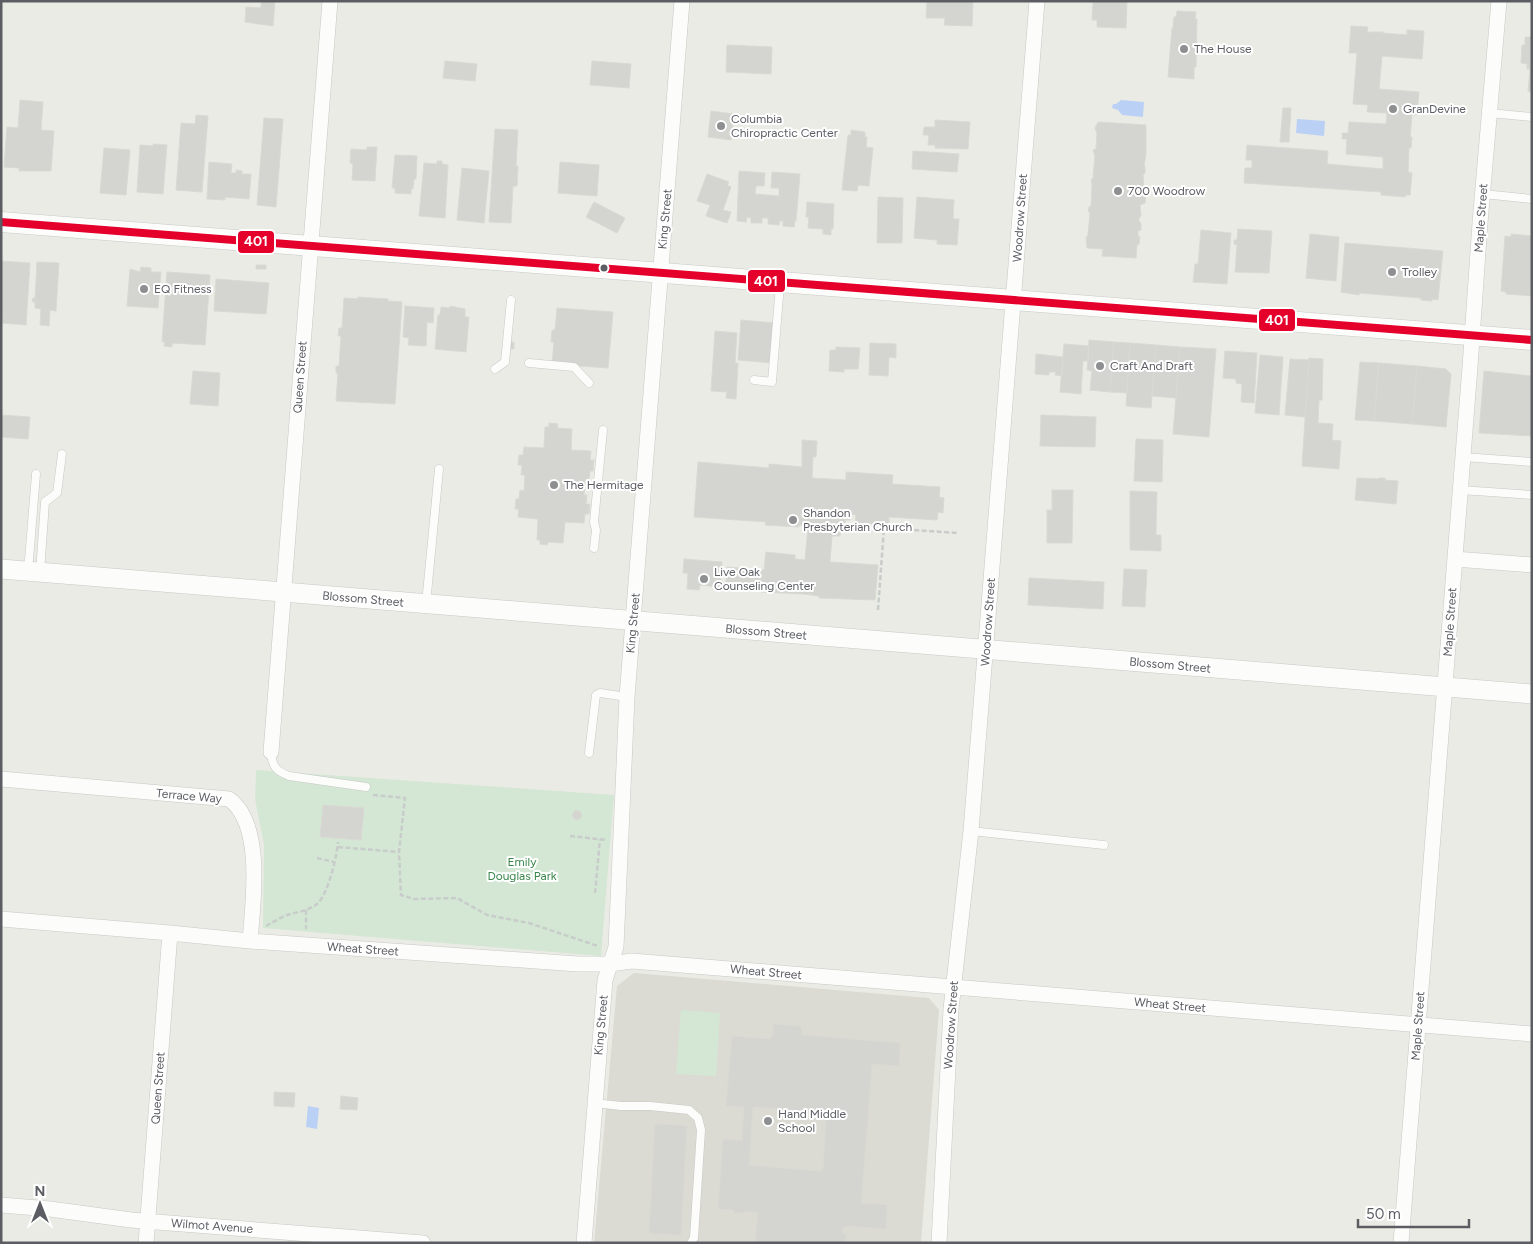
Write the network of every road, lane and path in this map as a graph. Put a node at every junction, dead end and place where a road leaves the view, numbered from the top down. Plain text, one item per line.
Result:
1 (330, 1) edge
2 (682, 1) edge
3 (1037, 1) edge
4 (1499, 1) edge
5 (1490, 113) junction
6 (1532, 117) edge
7 (1483, 194) junction
8 (1532, 199) edge
9 (1, 222) edge
10 (310, 246) junction
11 (661, 273) junction
12 (780, 282) junction
13 (511, 300) dead end
14 (1013, 300) junction
15 (1473, 335) junction
16 (1532, 340) edge
17 (529, 363) dead end
18 (495, 369) dead end
19 (754, 380) dead end
20 (589, 383) dead end
21 (603, 430) dead end
22 (62, 454) dead end
23 (1463, 457) junction
24 (1532, 462) edge
25 (439, 469) dead end
26 (36, 474) dead end
27 (1461, 490) junction
28 (1532, 495) edge
29 (958, 533) dead end
30 (594, 548) dead end
31 (1455, 559) junction
32 (1532, 565) edge
33 (1, 569) edge
34 (33, 572) junction
35 (283, 592) junction
36 (426, 604) junction
37 (878, 610) dead end
38 (633, 621) junction
39 (986, 650) junction
40 (1445, 687) junction
41 (1532, 694) edge
42 (627, 697) junction
43 (271, 752) joint
44 (589, 753) dead end
45 (1, 779) edge
46 (366, 787) dead end
47 (372, 794) dead end
48 (972, 832) junction
49 (570, 836) dead end
50 (600, 839) junction
51 (608, 840) dead end
52 (338, 842) dead end
53 (1104, 845) dead end
54 (338, 846) junction
55 (399, 852) junction
56 (317, 858) dead end
57 (334, 862) junction
58 (595, 893) dead end
59 (306, 910) junction
60 (1, 919) edge
61 (266, 926) dead end
62 (306, 929) dead end
63 (170, 933) junction
64 (250, 941) junction
65 (598, 946) dead end
66 (610, 964) junction
67 (953, 988) junction
68 (1418, 1025) junction
69 (1532, 1034) edge
70 (594, 1102) junction
71 (1, 1205) edge
72 (148, 1221) junction
73 (146, 1243) edge
74 (423, 1243) edge
75 (584, 1243) edge
76 (691, 1243) edge
77 (939, 1243) edge
78 (1401, 1243) edge

1 - 10 street, Queen Street
2 - 11 street, King Street
3 - 14 street, Woodrow Street
4 - 5 street, Maple Street
5 - 6 lane
5 - 7 street, Maple Street
7 - 8 lane
7 - 15 street, Maple Street
9 - 10 main road
10 - 11 main road
10 - 35 street, Queen Street
11 - 12 main road
11 - 38 street, King Street
12 - 14 main road
12 - 19 lane
13 - 18 lane
14 - 15 main road
14 - 39 street, Woodrow Street
15 - 16 main road
15 - 23 street, Maple Street
17 - 20 lane
21 - 30 lane
22 - 34 lane
23 - 24 lane
23 - 27 street, Maple Street
25 - 36 lane
26 - 34 lane
27 - 28 lane
27 - 31 street, Maple Street
29 - 37 path
31 - 32 street
31 - 40 street, Maple Street
33 - 34 street, Blossom Street
34 - 35 street, Blossom Street
35 - 36 street, Blossom Street
35 - 43 street, Queen Street
36 - 38 street, Blossom Street
38 - 39 street, Blossom Street
38 - 42 street, King Street
39 - 40 street, Blossom Street
39 - 48 street, Woodrow Street
40 - 41 street, Blossom Street
40 - 68 street, Maple Street
42 - 44 lane
42 - 66 street, King Street
43 - 46 lane
45 - 64 street, Terrace Way
47 - 55 path
48 - 53 lane
48 - 67 street, Woodrow Street
49 - 50 path
50 - 51 path
50 - 58 path
52 - 54 path
54 - 55 path
54 - 57 path
55 - 65 path
56 - 57 path
57 - 59 path
59 - 61 path
59 - 62 path
60 - 63 street, Wheat Street
63 - 64 street, Wheat Street
63 - 72 street, Queen Street
64 - 66 street, Wheat Street
66 - 67 street, Wheat Street
66 - 70 street, King Street
67 - 68 street, Wheat Street
67 - 77 street, Woodrow Street
68 - 69 street, Wheat Street
68 - 78 street, Maple Street
70 - 75 street, King Street
70 - 76 lane
71 - 72 street, Wilmot Avenue
72 - 73 street, Queen Street
72 - 74 street, Wilmot Avenue

